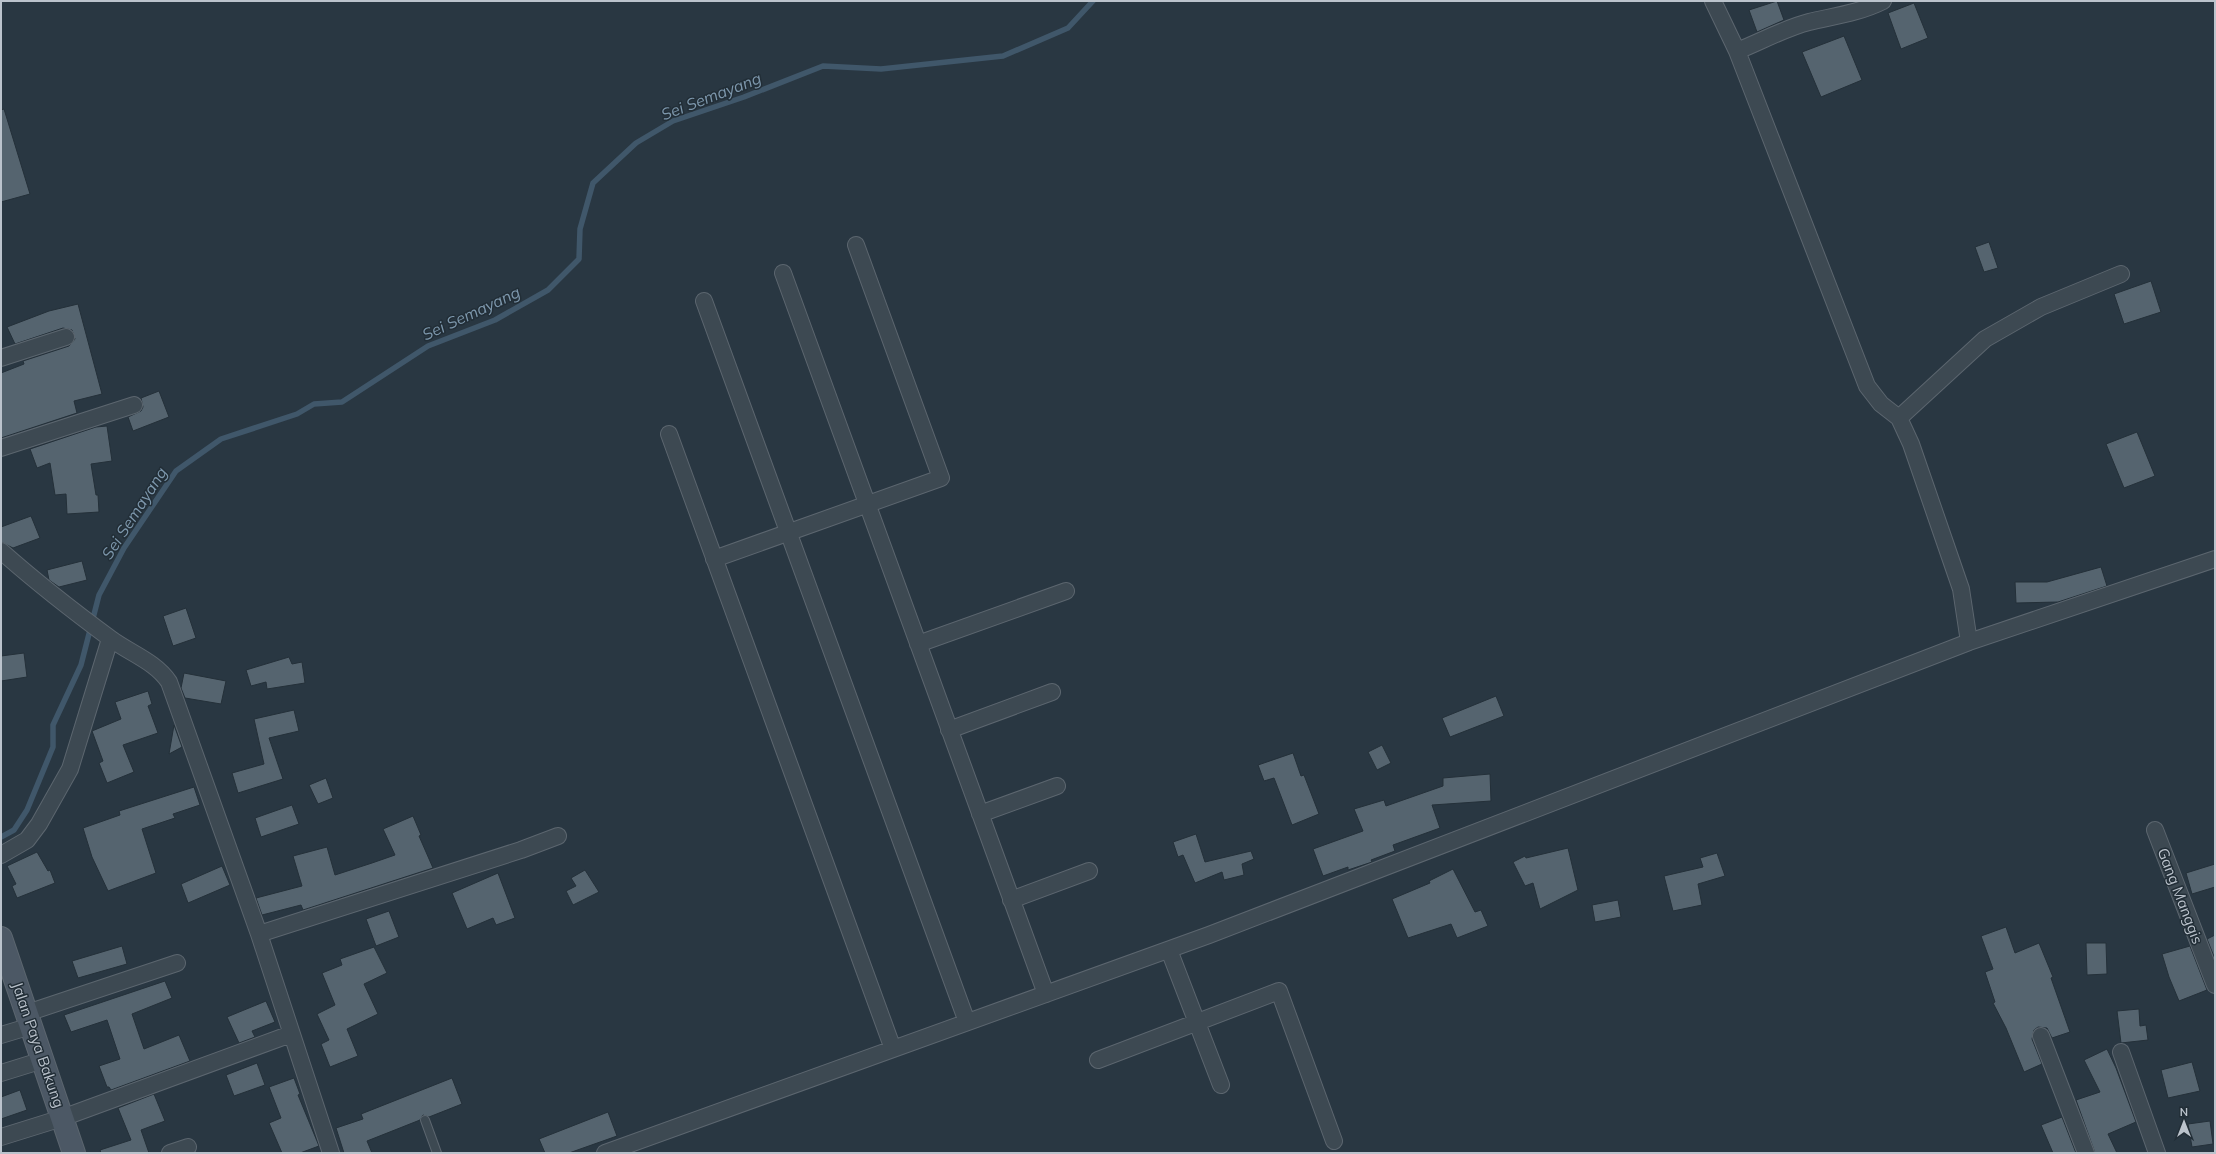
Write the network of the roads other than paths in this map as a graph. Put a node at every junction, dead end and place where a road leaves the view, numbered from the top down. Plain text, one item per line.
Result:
1 (1713, 1) edge
2 (1883, 1) edge
3 (1737, 51) junction
4 (856, 246) dead end
5 (783, 273) dead end
6 (2121, 274) dead end
7 (704, 301) dead end
8 (66, 337) dead end
9 (1, 358) edge
10 (134, 405) dead end
11 (1899, 418) junction
12 (669, 434) dead end
13 (1, 448) edge
14 (867, 504) junction
15 (789, 533) junction
16 (1, 551) edge
17 (2215, 559) edge
18 (714, 560) junction
19 (1066, 591) dead end
20 (105, 635) junction
21 (1975, 640) junction
22 (918, 644) junction
23 (1052, 692) dead end
24 (949, 730) junction
25 (1057, 786) dead end
26 (980, 814) junction
27 (2155, 830) dead end
28 (558, 836) dead end
29 (1, 855) edge
30 (1089, 871) dead end
31 (1011, 900) junction
32 (258, 934) junction
33 (1, 938) edge
34 (1169, 950) junction
35 (177, 963) dead end
36 (2215, 985) edge
37 (1046, 994) junction
38 (29, 1020) junction
39 (967, 1022) junction
40 (1197, 1022) junction
41 (291, 1034) junction
42 (1, 1035) edge
43 (2042, 1036) dead end
44 (893, 1049) junction
45 (2122, 1052) dead end
46 (43, 1060) junction
47 (1098, 1060) dead end
48 (1, 1073) edge
49 (1222, 1085) dead end
50 (62, 1118) junction
51 (425, 1120) dead end
52 (1, 1137) edge
53 (1334, 1141) dead end
54 (188, 1147) dead end
55 (326, 1152) edge
56 (74, 1153) edge
57 (170, 1153) edge
58 (437, 1153) edge
59 (605, 1153) edge
60 (2086, 1153) edge
61 (2157, 1153) edge

1 - 3 street
2 - 3 street
3 - 11 street
4 - 14 street
5 - 14 street
6 - 11 street
7 - 15 street
8 - 9 street
10 - 13 street
11 - 21 street
12 - 18 street
14 - 15 street
14 - 22 street
15 - 18 street
15 - 39 street
16 - 20 street
17 - 21 street
18 - 44 street
19 - 22 street
20 - 29 street
20 - 32 street
21 - 34 street
22 - 24 street
23 - 24 street
24 - 26 street
25 - 26 street
26 - 31 street
27 - 36 street, Gang Manggis
28 - 32 street
30 - 31 street
31 - 37 street
32 - 41 street
33 - 38 main road, Jalan Paya Bakung
34 - 37 street
34 - 40 street
35 - 38 street
37 - 39 street
38 - 42 street
38 - 46 main road, Jalan Paya Bakung
39 - 44 street
40 - 47 street
40 - 49 street
40 - 53 street
41 - 50 street
41 - 55 street
43 - 60 street
44 - 59 street
45 - 61 street
46 - 48 street
46 - 50 main road, Jalan Paya Bakung
50 - 52 street
50 - 56 main road, Jalan Paya Bakung
51 - 58 lane
54 - 57 street

